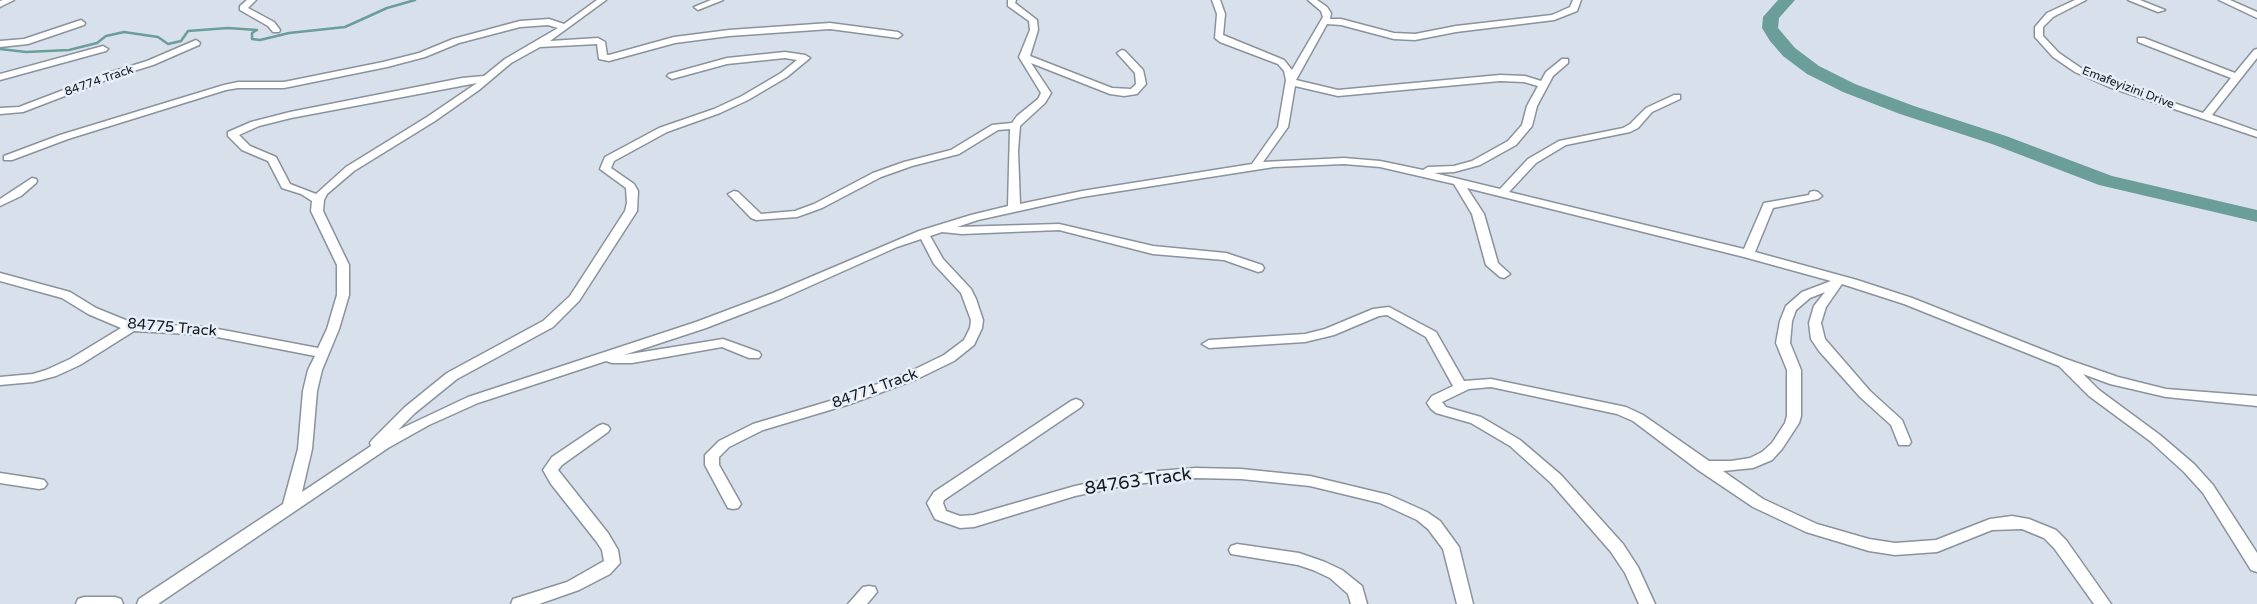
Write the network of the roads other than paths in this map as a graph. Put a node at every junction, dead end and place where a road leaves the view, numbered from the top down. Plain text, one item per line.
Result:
1 (10, 0) edge
2 (252, 0) edge
3 (602, 0) edge
4 (719, 0) edge
5 (1216, 0) edge
6 (1312, 0) edge
7 (1577, 0) edge
8 (2082, 0) edge
9 (2132, 0) edge
10 (2223, 0) edge
11 (1008, 2) edge
12 (0, 4) edge
13 (698, 8) dead end
14 (2161, 10) dead end
15 (2257, 15) edge
16 (1325, 21) junction
17 (81, 23) dead end
18 (565, 27) junction
19 (276, 30) dead end
20 (898, 35) dead end
21 (2141, 40) dead end
22 (196, 43) dead end
23 (0, 44) edge
24 (537, 44) junction
25 (103, 49) dead end
26 (2257, 52) edge
27 (1122, 53) dead end
28 (1024, 57) junction
29 (1565, 61) dead end
30 (672, 76) dead end
31 (2236, 77) junction
32 (0, 78) edge
33 (487, 79) junction
34 (1291, 81) junction
35 (1543, 85) junction
36 (1677, 97) dead end
37 (0, 111) edge
38 (2205, 117) junction
39 (1015, 126) junction
40 (2257, 134) edge
41 (8, 158) dead end
42 (1256, 166) junction
43 (1413, 170) junction
44 (32, 181) dead end
45 (1458, 182) junction
46 (1502, 192) junction
47 (734, 194) dead end
48 (1814, 194) dead end
49 (318, 200) junction
50 (0, 203) edge
51 (1014, 208) junction
52 (939, 228) junction
53 (923, 234) junction
54 (1748, 254) junction
55 (1258, 268) dead end
56 (1504, 274) dead end
57 (0, 277) edge
58 (1837, 281) junction
59 (131, 327) junction
60 (1209, 344) dead end
61 (322, 353) junction
62 (754, 355) dead end
63 (602, 358) junction
64 (2061, 362) junction
65 (0, 380) edge
66 (1460, 387) junction
67 (2257, 401) edge
68 (1076, 404) dead end
69 (603, 429) dead end
70 (1904, 442) dead end
71 (365, 456) junction
72 (1703, 466) junction
73 (0, 478) edge
74 (39, 484) dead end
75 (734, 504) dead end
76 (290, 508) junction
77 (1237, 550) dead end
78 (2257, 566) edge
79 (869, 592) dead end
80 (84, 604) edge
81 (115, 604) edge
82 (145, 604) edge
83 (519, 604) edge
84 (856, 604) edge
85 (1359, 604) edge
86 (1465, 604) edge
87 (1647, 604) edge
88 (2103, 604) edge

1 - 12 street
2 - 19 street
3 - 18 street
4 - 13 street
5 - 34 street
6 - 16 street
7 - 16 street
8 - 38 street, Emafeyizini Drive
9 - 14 street
10 - 15 street
11 - 28 street
16 - 34 street
17 - 23 street
18 - 24 street
18 - 41 street
20 - 24 street
21 - 31 street
22 - 37 street, 84774 Track
24 - 33 street
25 - 32 street, 84774 Track
26 - 31 street
27 - 28 street
28 - 39 street
29 - 35 street
30 - 71 street
31 - 38 street
33 - 49 street
33 - 49 street
34 - 35 street
34 - 42 street
35 - 43 street
36 - 46 street
38 - 40 street, Emafeyizini Drive
39 - 47 street
39 - 51 street
42 - 43 street
42 - 51 street
43 - 45 street
44 - 50 street
45 - 46 street
45 - 56 street
46 - 54 street
48 - 54 street
49 - 61 street
51 - 52 street
52 - 53 street
52 - 55 street
53 - 63 street
53 - 75 street, 84771 Track
54 - 58 street
57 - 59 street, 84775 Track
58 - 64 street
58 - 70 street
58 - 72 street
59 - 61 street, 84775 Track
59 - 65 street
60 - 66 street
61 - 76 street
62 - 63 street
63 - 71 street
64 - 67 street
64 - 78 street
66 - 72 street
66 - 87 street
68 - 86 street, 84763 Track
69 - 83 street
71 - 76 street
72 - 88 street
73 - 74 street
76 - 82 street
77 - 85 street
79 - 84 street
80 - 81 street

